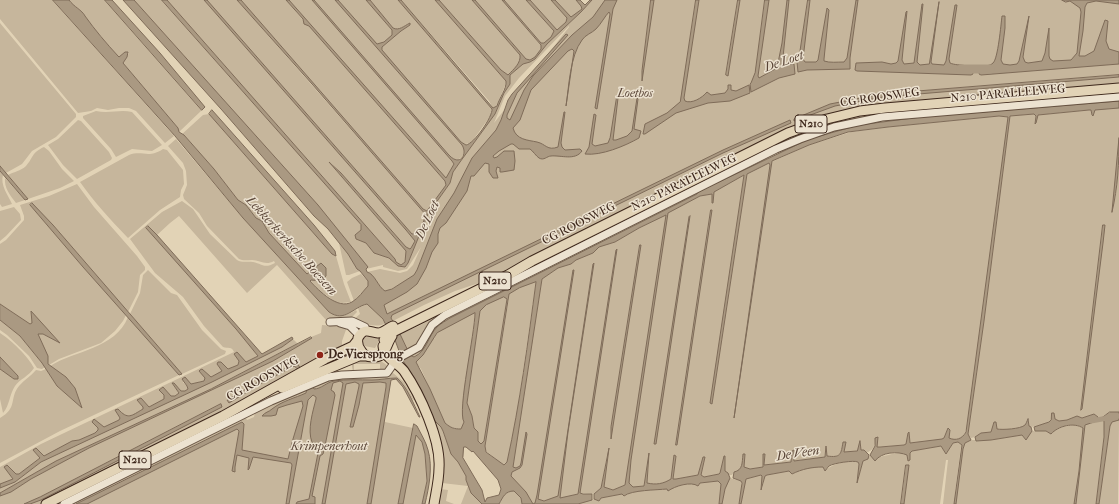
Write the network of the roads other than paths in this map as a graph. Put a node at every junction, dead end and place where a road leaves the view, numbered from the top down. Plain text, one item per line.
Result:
1 (1119, 88) edge
2 (1119, 96) edge
3 (330, 322) dead end
4 (340, 323) junction
5 (365, 327) junction
6 (388, 335) junction
7 (357, 337) junction
8 (364, 354) junction
9 (376, 357) junction
10 (396, 362) junction
11 (305, 379) junction
12 (46, 504) edge
13 (64, 504) edge
14 (434, 504) edge

1 - 6 main road, CG ROOSWEG / N210
2 - 10 street, N210 PARALLELWEG
3 - 4 street
4 - 5 street
4 - 7 street
5 - 6 main road
5 - 7 main road, N210
6 - 7 main road, N210
6 - 8 main road, N210
6 - 9 main road, N210
6 - 10 main road
7 - 8 main road
7 - 11 main road, CG ROOSWEG / N210
8 - 9 main road, N210
8 - 11 main road, CG ROOSWEG / N210
9 - 10 main road
10 - 11 street, N210 PARALLELWEG
10 - 14 main road
11 - 12 main road, CG ROOSWEG / N210
11 - 13 street, N210 PARALLELWEG

